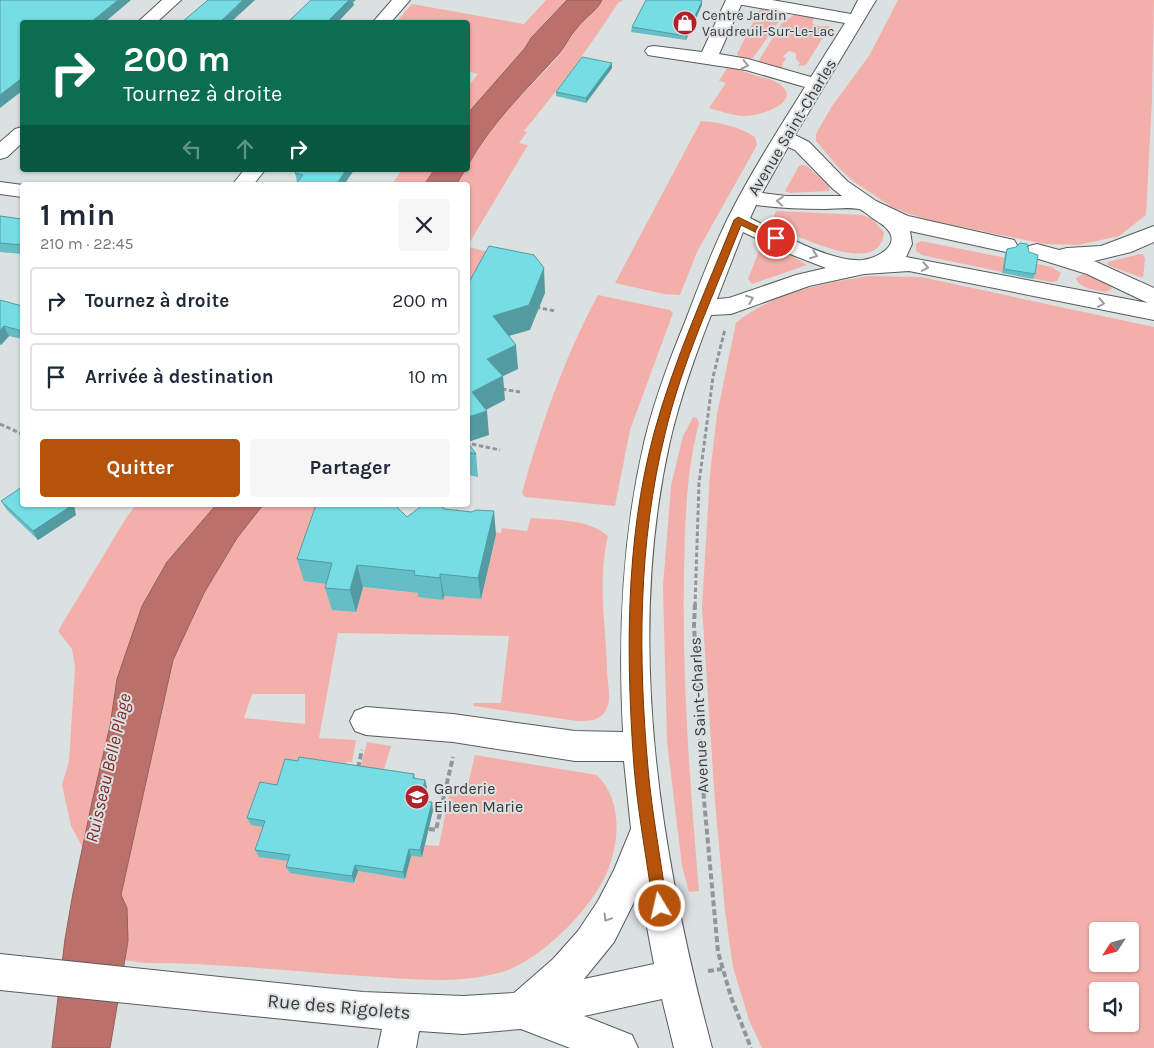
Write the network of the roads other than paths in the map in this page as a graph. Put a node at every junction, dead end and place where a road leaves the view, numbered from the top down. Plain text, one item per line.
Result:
1 (172, 0) edge
2 (401, 0) edge
3 (735, 0) edge
4 (743, 0) edge
5 (867, 0) edge
6 (786, 4) edge
7 (149, 20) edge
8 (384, 20) edge
9 (855, 20) junction
10 (654, 51) dead end
11 (708, 58) junction
12 (816, 84) junction
13 (20, 135) edge
14 (784, 137) junction
15 (0, 153) edge
16 (253, 172) edge
17 (245, 182) edge
18 (0, 188) edge
19 (20, 191) edge
20 (750, 198) junction
21 (864, 202) junction
22 (738, 220) junction
23 (1154, 233) edge
24 (1006, 245) dead end
25 (1069, 260) junction
26 (859, 267) junction
27 (1069, 297) junction
28 (1154, 297) edge
29 (702, 308) junction
30 (1154, 312) edge
31 (364, 731) road end
32 (640, 747) junction
33 (648, 828) junction
34 (0, 972) edge
35 (675, 978) junction
36 (522, 1011) junction
37 (400, 1031) edge
38 (619, 1048) edge
39 (693, 1048) edge

1 - 7 street
2 - 8 street
3 - 11 street
4 - 6 street
5 - 9 street, Avenue Saint-Charles
6 - 9 street
9 - 12 street, Avenue Saint-Charles
10 - 11 street
11 -> 12 street
12 - 14 street, Avenue Saint-Charles
13 - 15 street
14 - 20 street, Avenue Saint-Charles
14 - 21 street
16 - 17 street
18 - 19 street
21 -> 20 street
20 - 22 street, Avenue Saint-Charles
21 - 24 street
21 - 26 street
22 -> 26 street
22 - 29 street, Avenue Saint-Charles
23 - 25 street
25 - 27 street
25 - 28 street
26 -> 27 street
29 -> 26 street
27 -> 30 street
29 - 32 street, Avenue Saint-Charles
31 - 32 street
32 - 33 street, Avenue Saint-Charles
33 - 35 street, Avenue Saint-Charles
33 -> 36 street
34 - 37 street, Rue des Rigolets
35 - 36 street, Rue des Rigolets
35 - 39 street, Avenue Saint-Charles
36 - 37 street, Rue des Rigolets
36 - 38 street

